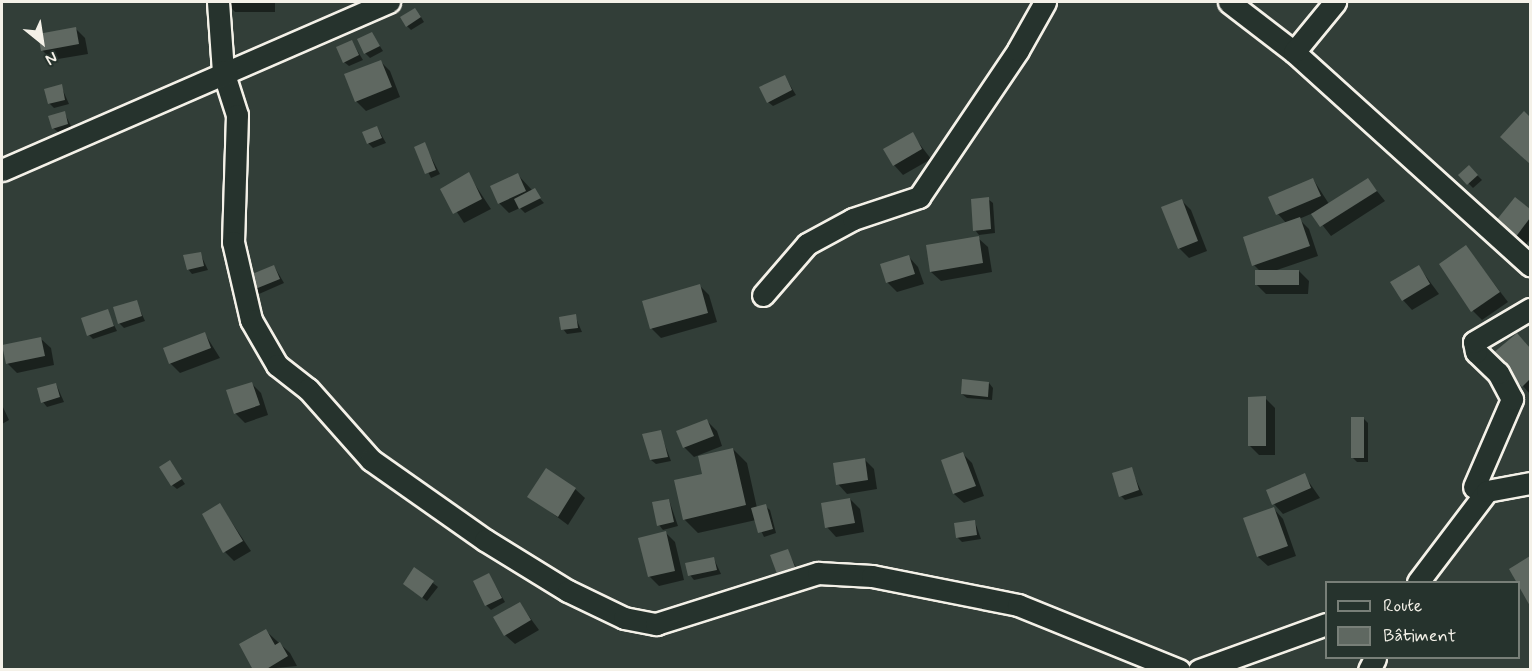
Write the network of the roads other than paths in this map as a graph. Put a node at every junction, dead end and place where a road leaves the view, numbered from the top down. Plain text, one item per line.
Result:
1 (218, 2) edge
2 (389, 2) edge
3 (1045, 2) edge
4 (1229, 2) edge
5 (1335, 2) edge
6 (1294, 52) junction
7 (223, 71) junction
8 (2, 170) edge
9 (1530, 265) edge
10 (763, 295) dead end
11 (1530, 309) edge
12 (1530, 483) edge
13 (1474, 487) dead end
14 (1419, 581) edge
15 (1325, 624) edge
16 (1179, 669) edge
17 (1199, 669) edge

1 - 7 street
2 - 7 street
3 - 10 street
4 - 6 street
5 - 6 street
6 - 9 street
7 - 8 street
7 - 16 street
11 - 13 street
12 - 14 street
15 - 17 street

